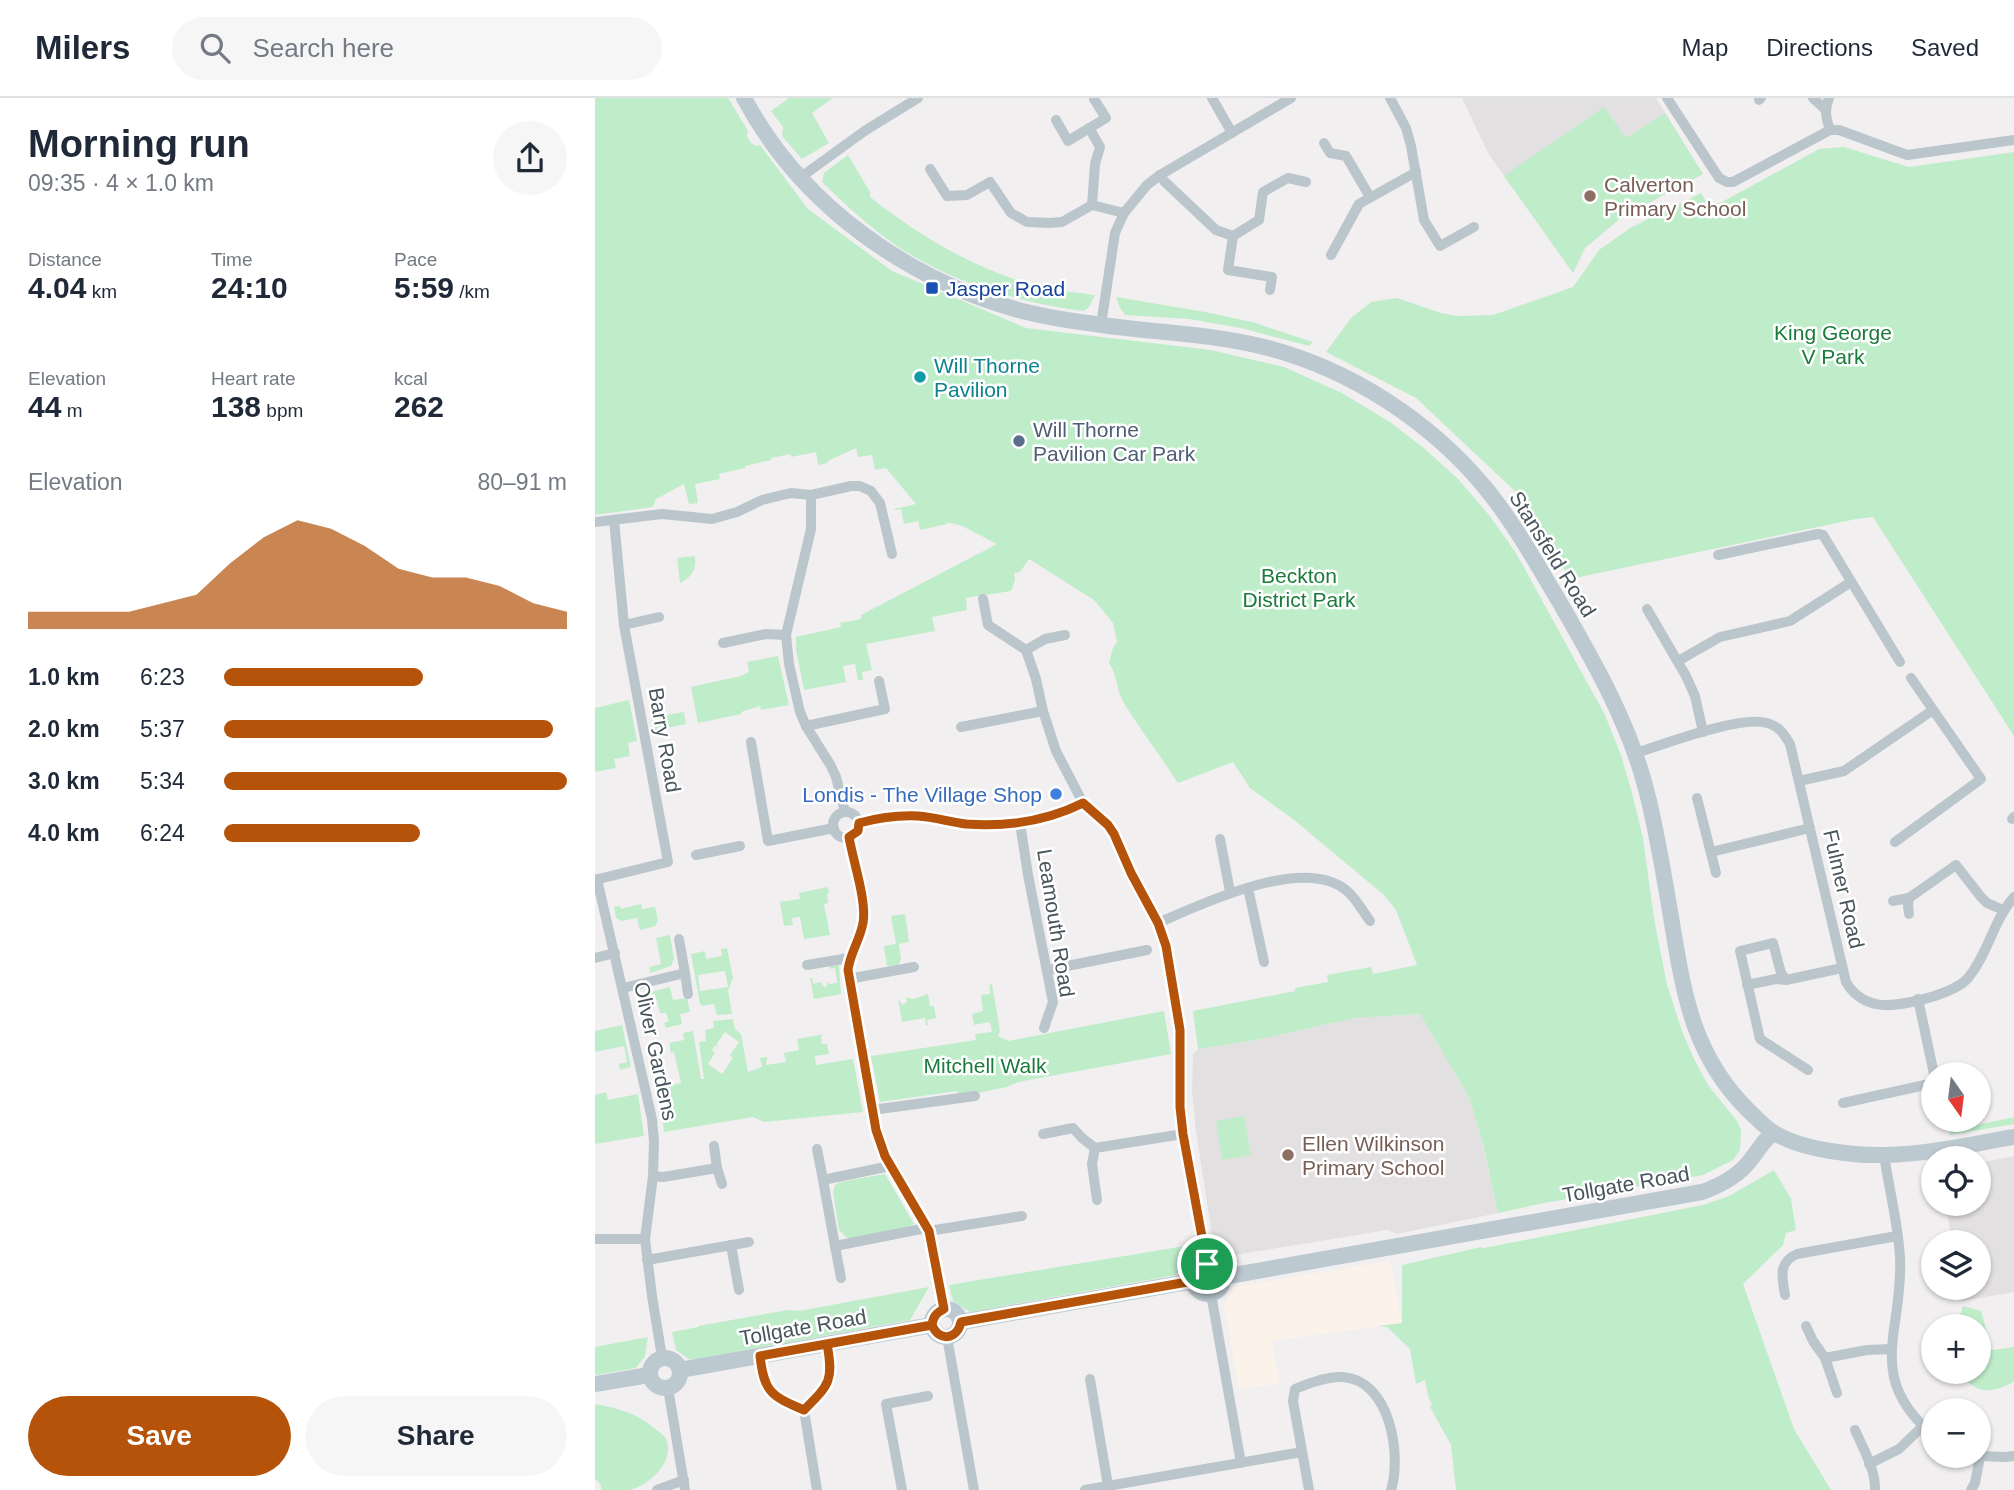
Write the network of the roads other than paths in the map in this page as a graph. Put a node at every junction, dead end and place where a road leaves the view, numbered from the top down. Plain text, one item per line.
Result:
1 (744, 98) edge
2 (918, 98) edge
3 (1212, 98) edge
4 (1291, 98) edge
5 (1389, 98) edge
6 (1667, 98) edge
7 (1813, 98) edge
8 (1094, 99) edge
9 (1827, 104) edge
10 (1056, 120) dead end
11 (1089, 128) junction
12 (1831, 130) junction
13 (1232, 133) junction
14 (2014, 140) edge
15 (1324, 143) dead end
16 (930, 169) dead end
17 (1416, 172) junction
18 (1160, 175) junction
19 (801, 177) junction
20 (1306, 181) dead end
21 (1370, 197) junction
22 (1092, 205) junction
23 (1124, 213) junction
24 (1474, 227) dead end
25 (1233, 236) junction
26 (1331, 255) dead end
27 (1270, 290) dead end
28 (1101, 326) junction
29 (811, 495) junction
30 (614, 520) junction
31 (595, 522) edge
32 (892, 554) dead end
33 (1718, 555) dead end
34 (1850, 582) junction
35 (983, 599) dead end
36 (1647, 609) dead end
37 (659, 617) dead end
38 (624, 625) junction
39 (786, 635) junction
40 (1065, 635) dead end
41 (723, 643) dead end
42 (1025, 650) junction
43 (1678, 661) junction
44 (1900, 662) dead end
45 (1911, 678) dead end
46 (879, 681) dead end
47 (1933, 710) junction
48 (1043, 711) junction
49 (806, 726) junction
50 (961, 727) dead end
51 (1703, 732) junction
52 (751, 742) dead end
53 (1636, 753) junction
54 (1799, 781) junction
55 (1697, 798) dead end
56 (1083, 803) junction
57 (845, 813) junction
58 (859, 823) junction
59 (1020, 823) junction
60 (834, 828) junction
61 (1810, 828) junction
62 (849, 837) junction
63 (1220, 839) dead end
64 (1895, 842) dead end
65 (740, 846) dead end
66 (1711, 852) junction
67 (696, 855) dead end
68 (1716, 873) dead end
69 (596, 879) edge
70 (1248, 888) junction
71 (1230, 892) junction
72 (2014, 897) edge
73 (1909, 898) junction
74 (1893, 901) dead end
75 (2003, 909) junction
76 (1909, 914) dead end
77 (1370, 921) dead end
78 (1158, 923) junction
79 (679, 939) dead end
80 (1147, 950) dead end
81 (615, 953) junction
82 (595, 958) edge
83 (849, 958) junction
84 (1264, 962) dead end
85 (807, 965) dead end
86 (914, 967) dead end
87 (1842, 968) junction
88 (1047, 970) junction
89 (685, 973) junction
90 (848, 979) junction
91 (1786, 981) junction
92 (1747, 985) junction
93 (622, 988) junction
94 (688, 993) dead end
95 (1917, 999) junction
96 (1044, 1028) dead end
97 (1931, 1062) edge
98 (1808, 1070) dead end
99 (1921, 1086) edge
100 (975, 1096) dead end
101 (1843, 1103) dead end
102 (871, 1110) junction
103 (1043, 1133) dead end
104 (1773, 1133) junction
105 (1183, 1134) junction
106 (2014, 1137) edge
107 (714, 1146) dead end
108 (1095, 1148) junction
109 (817, 1149) dead end
110 (1884, 1156) junction
111 (890, 1166) junction
112 (717, 1168) junction
113 (653, 1176) junction
114 (823, 1180) junction
115 (722, 1184) dead end
116 (1097, 1200) dead end
117 (1022, 1216) dead end
118 (927, 1229) junction
119 (1897, 1236) junction
120 (595, 1239) edge
121 (645, 1239) junction
122 (749, 1242) dead end
123 (731, 1245) junction
124 (835, 1246) junction
125 (646, 1260) junction
126 (1207, 1264) junction
127 (1223, 1277) junction
128 (841, 1278) dead end
129 (1193, 1281) junction
130 (739, 1290) dead end
131 (1211, 1294) junction
132 (1785, 1295) dead end
133 (944, 1309) junction
134 (961, 1322) junction
135 (932, 1325) junction
136 (1806, 1326) dead end
137 (947, 1338) junction
138 (827, 1344) junction
139 (1891, 1349) junction
140 (760, 1356) junction
141 (661, 1357) junction
142 (1825, 1358) junction
143 (680, 1370) junction
144 (649, 1375) junction
145 (1090, 1379) dead end
146 (595, 1384) edge
147 (668, 1388) junction
148 (1836, 1393) dead end
149 (928, 1396) dead end
150 (804, 1410) junction
151 (1921, 1426) edge
152 (1921, 1428) edge
153 (1856, 1430) dead end
154 (1302, 1452) junction
155 (1991, 1456) edge
156 (2014, 1456) edge
157 (1241, 1463) junction
158 (1869, 1464) junction
159 (1977, 1468) edge
160 (1153, 1484) edge
161 (685, 1485) edge
162 (1108, 1486) junction
163 (656, 1490) edge
164 (817, 1490) edge
165 (902, 1490) edge
166 (974, 1490) edge
167 (1085, 1490) edge
168 (1309, 1490) edge
169 (1391, 1490) edge
170 (1875, 1490) edge
171 (1971, 1490) edge

1 - 19 street, Stansfeld Road
2 - 19 street
3 - 13 street
4 - 13 street
5 - 17 street
6 - 12 street
7 - 9 street
8 - 11 street
9 - 12 street
10 - 11 street
11 - 22 street
12 - 14 street
13 - 18 street
15 - 21 street
16 - 22 street
17 - 21 street
17 - 24 street
18 - 23 street
18 - 25 street
19 - 28 street, Stansfeld Road
20 - 25 street
21 - 26 street
22 - 23 street
23 - 28 street
25 - 27 street
28 - 53 street, Stansfeld Road
29 - 30 street
29 - 32 street
29 - 39 street
30 - 31 street
30 - 38 street, Barry Road
33 - 34 street
34 - 43 street
34 - 44 street
35 - 42 street
36 - 43 street
37 - 38 street
38 - 69 street, Barry Road
39 - 41 street
39 - 49 street
40 - 42 street
42 - 48 street
43 - 51 street
45 - 47 street
46 - 49 street
47 - 54 street
47 - 64 street
48 - 50 street
48 - 56 street
49 - 57 street
51 - 53 street, Fulmer Road
51 - 54 street, Fulmer Road
52 - 60 street
53 - 104 street, Stansfeld Road
54 - 61 street, Fulmer Road
55 - 66 street
56 - 59 street
56 - 78 street
57 - 58 street
57 - 60 street
58 - 59 street
58 - 62 street
59 - 88 street, Leamouth Road
60 - 62 street
61 - 66 street
61 - 87 street, Fulmer Road
62 - 83 street
63 - 71 street
65 - 67 street
66 - 68 street
69 - 81 street, Oliver Gardens
70 - 71 street
70 - 77 street
70 - 84 street
71 - 78 street
72 - 75 street, Fulmer Road
73 - 74 street
73 - 75 street
73 - 76 street
75 - 95 street, Fulmer Road
78 - 105 street
79 - 89 street
80 - 88 street
81 - 82 street
81 - 93 street, Oliver Gardens
83 - 85 street
83 - 90 street
86 - 90 street
87 - 91 street
87 - 95 street, Fulmer Road
88 - 96 street, Leamouth Road
89 - 93 street
89 - 94 street
90 - 102 street
91 - 92 street
91 - 92 street
92 - 98 street
93 - 113 street, Oliver Gardens
95 - 97 street
99 - 101 street
100 - 102 street
102 - 111 street
103 - 108 street
104 - 110 street
104 - 127 street, Tollgate Road
105 - 108 street
105 - 126 street
106 - 110 street
107 - 112 street
108 - 116 street
109 - 114 street
110 - 119 street
111 - 114 street
111 - 118 street
112 - 113 street
112 - 115 street
113 - 121 street, Oliver Gardens
114 - 124 street
117 - 118 street
118 - 124 street
118 - 133 street
119 - 132 street
119 - 139 street
120 - 121 street
121 - 125 street, Oliver Gardens
122 - 123 street
123 - 125 street
123 - 130 street
124 - 128 street
125 - 141 street, Oliver Gardens
126 - 127 street
126 - 129 street
127 - 131 street
129 - 131 street
129 - 134 street
131 - 157 street
133 - 134 street
133 - 135 street
134 - 137 street
135 - 137 street
135 - 138 street, Tollgate Road
136 - 142 street
137 - 166 street
138 - 140 street, Tollgate Road
138 - 150 street
139 - 142 street
139 - 151 street
140 - 143 street, Tollgate Road
140 - 150 street
141 - 143 street
141 - 144 street
142 - 148 street
143 - 147 street
144 - 146 street
144 - 147 street
145 - 162 street
147 - 161 street
149 - 165 street
150 - 164 street
152 - 158 street
153 - 158 street
154 - 157 street
154 - 168 street
154 - 169 street
155 - 156 street
157 - 160 street
158 - 170 street
159 - 171 street
160 - 162 street
161 - 163 street
162 - 167 street

